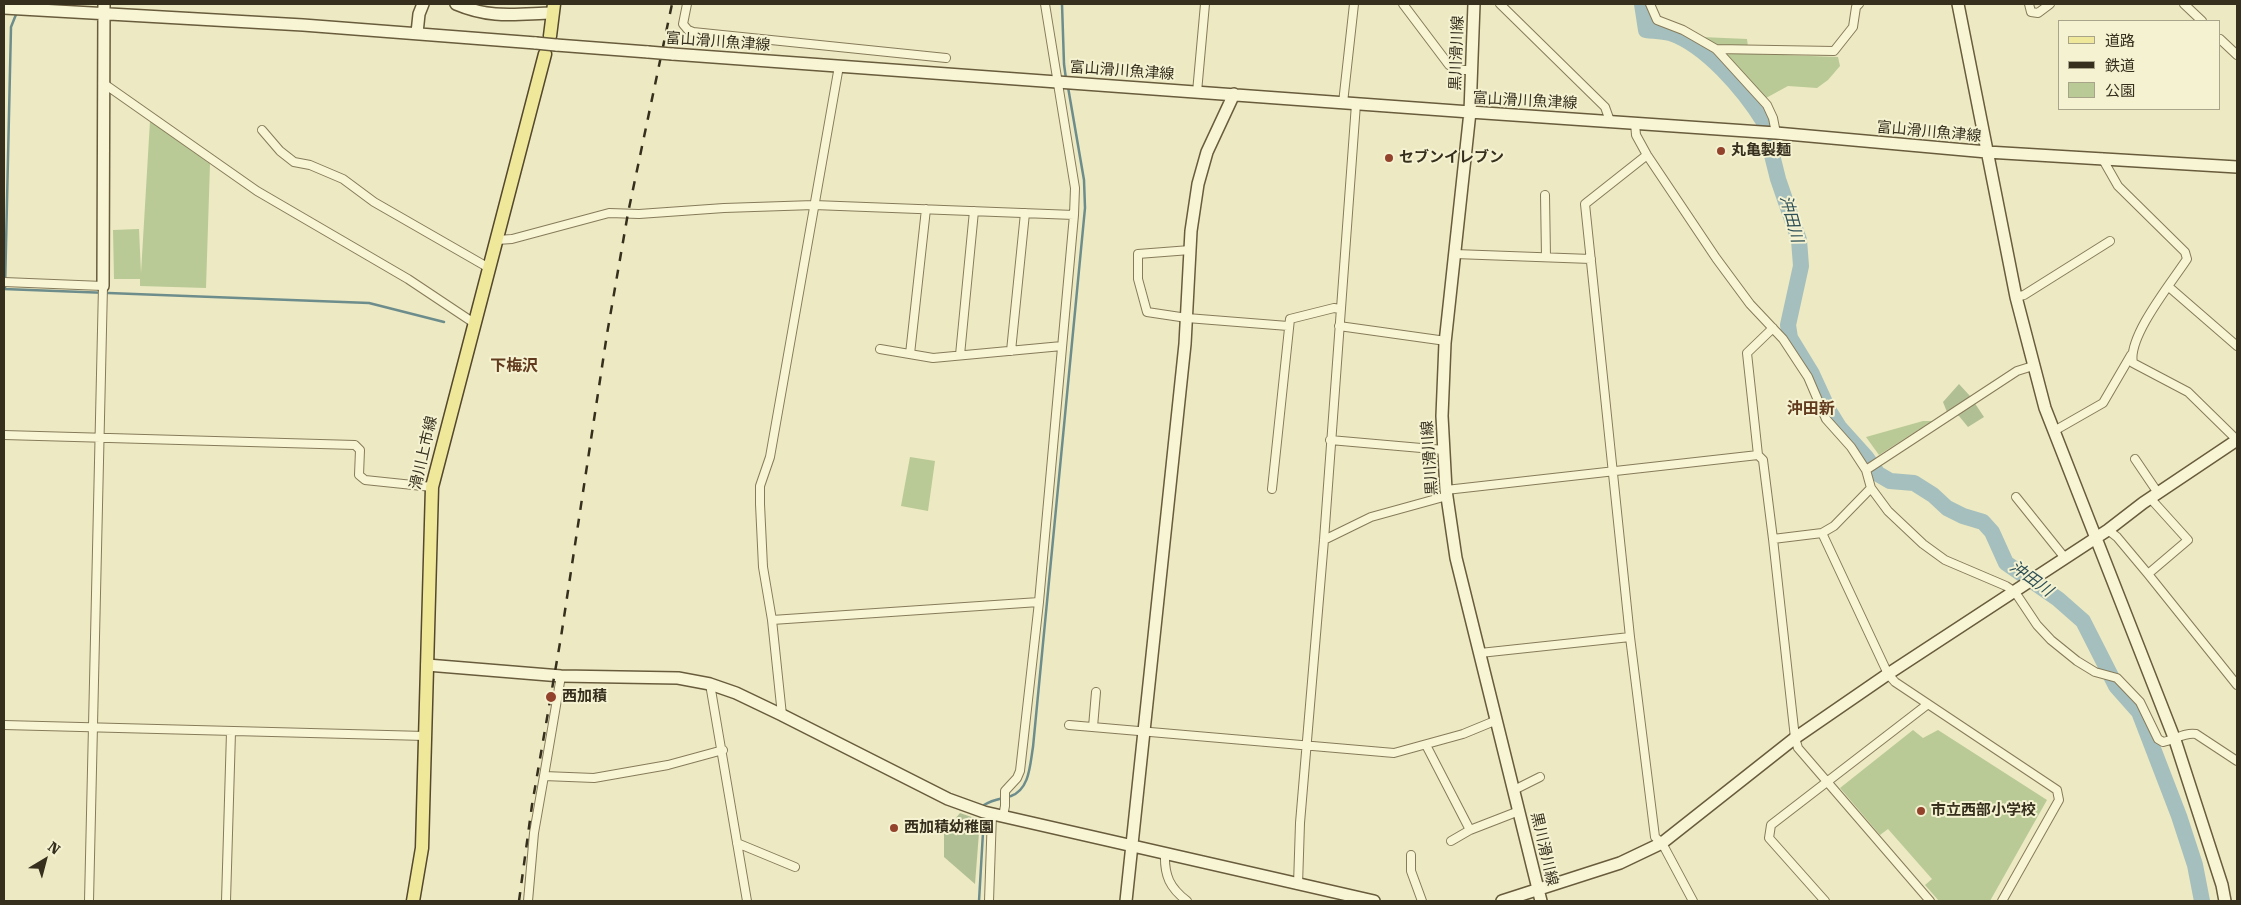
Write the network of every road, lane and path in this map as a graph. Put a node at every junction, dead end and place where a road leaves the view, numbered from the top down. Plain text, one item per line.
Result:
1 (423, 4) edge
2 (456, 4) edge
3 (687, 4) edge
4 (1045, 4) edge
5 (1205, 4) edge
6 (1354, 4) edge
7 (1403, 4) edge
8 (1474, 4) edge
9 (1500, 4) edge
10 (1650, 4) edge
11 (1859, 4) edge
12 (1958, 4) edge
13 (2029, 4) edge
14 (2050, 4) edge
15 (2184, 4) edge
16 (25, 7) edge
17 (8, 8) edge
18 (104, 8) edge
19 (479, 8) edge
20 (553, 8) edge
21 (2201, 20) edge
22 (417, 33) junction
23 (550, 36) dead end
24 (2221, 40) edge
25 (1716, 49) junction
26 (545, 54) dead end
27 (2237, 56) edge
28 (946, 58) dead end
29 (839, 66) junction
30 (1472, 70) junction
31 (1057, 81) junction
32 (103, 83) junction
33 (1197, 92) junction
34 (1234, 94) junction
35 (1343, 103) junction
36 (1356, 104) junction
37 (1470, 112) junction
38 (1610, 121) junction
39 (1635, 123) junction
40 (262, 130) dead end
41 (1776, 133) junction
42 (1987, 152) junction
43 (1647, 155) junction
44 (2102, 158) junction
45 (2237, 167) edge
46 (1545, 195) dead end
47 (814, 205) junction
48 (926, 209) junction
49 (974, 211) junction
50 (1025, 213) junction
51 (1074, 215) junction
52 (496, 240) junction
53 (2110, 242) dead end
54 (1190, 250) junction
55 (1455, 254) junction
56 (1546, 257) junction
57 (1591, 259) junction
58 (489, 268) junction
59 (4, 282) edge
60 (103, 286) junction
61 (2169, 287) junction
62 (2016, 297) junction
63 (1340, 309) junction
64 (1187, 318) junction
65 (474, 323) junction
66 (1288, 326) junction
67 (1339, 326) junction
68 (1773, 328) junction
69 (1446, 341) junction
70 (1062, 346) junction
71 (2237, 346) edge
72 (880, 349) dead end
73 (1011, 351) junction
74 (910, 354) junction
75 (2131, 355) junction
76 (960, 356) junction
77 (2033, 366) junction
78 (2054, 431) junction
79 (4, 435) edge
80 (100, 438) junction
81 (1330, 440) junction
82 (2237, 440) edge
83 (1444, 450) junction
84 (1758, 455) junction
85 (2135, 459) dead end
86 (1866, 470) junction
87 (1614, 472) junction
88 (432, 487) junction
89 (1871, 488) junction
90 (1272, 489) dead end
91 (1447, 493) junction
92 (2154, 496) junction
93 (2016, 497) dead end
94 (2108, 530) junction
95 (1822, 533) junction
96 (2096, 538) junction
97 (1773, 539) junction
98 (1324, 540) junction
99 (2065, 558) junction
100 (2148, 574) junction
101 (2015, 592) junction
102 (1039, 602) junction
103 (772, 620) junction
104 (1630, 637) junction
105 (1480, 653) junction
106 (427, 665) junction
107 (1888, 674) junction
108 (561, 676) junction
109 (710, 684) junction
110 (2237, 685) edge
111 (1096, 692) dead end
112 (1928, 704) junction
113 (782, 715) junction
114 (1497, 720) junction
115 (4, 725) edge
116 (1069, 725) dead end
117 (1093, 727) junction
118 (94, 728) junction
119 (1144, 731) junction
120 (231, 732) junction
121 (425, 736) junction
122 (1795, 738) junction
123 (2174, 740) junction
124 (1426, 746) junction
125 (1306, 747) junction
126 (722, 750) junction
127 (2237, 761) edge
128 (544, 776) junction
129 (1540, 777) dead end
130 (1827, 784) junction
131 (1514, 790) junction
132 (1519, 810) junction
133 (997, 815) junction
134 (1470, 830) junction
135 (1452, 841) dead end
136 (737, 843) junction
137 (1662, 843) junction
138 (1131, 845) junction
139 (1165, 853) junction
140 (1411, 855) dead end
141 (795, 867) dead end
142 (1298, 885) junction
143 (1538, 889) junction
144 (89, 901) edge
145 (226, 901) edge
146 (413, 901) edge
147 (528, 901) edge
148 (746, 901) edge
149 (989, 901) edge
150 (1126, 901) edge
151 (1187, 901) edge
152 (1369, 901) edge
153 (1422, 901) edge
154 (1502, 901) edge
155 (1541, 901) edge
156 (1693, 901) edge
157 (1825, 901) edge
158 (1930, 901) edge
159 (2002, 901) edge
160 (2225, 901) edge

1 - 22 street
2 - 19 street
3 - 28 street
4 - 31 street
5 - 33 street
6 - 35 street
7 - 30 street
8 - 30 street, 黒川滑川線
9 - 38 street
10 - 25 street
11 - 25 street
12 - 42 street
13 - 14 street
15 - 21 street
16 - 17 street, 富山滑川魚津線
16 - 18 street, 富山滑川魚津線
18 - 22 street, 富山滑川魚津線
18 - 32 street
19 - 20 street
20 - 23 main road
22 - 29 street, 富山滑川魚津線, bridge
24 - 27 street
25 - 41 street
26 - 52 main road, 滑川上市線
29 - 31 street, 富山滑川魚津線
29 - 47 street
30 - 37 street, 黒川滑川線
31 - 33 street, 富山滑川魚津線
31 - 51 street
32 - 60 street
32 - 65 street
33 - 34 street, 富山滑川魚津線
34 - 35 street, 富山滑川魚津線
34 - 54 street
35 - 36 street, 富山滑川魚津線
36 - 37 street, 富山滑川魚津線
36 - 63 street
37 - 38 street, 富山滑川魚津線
37 - 55 street, 黒川滑川線
38 - 39 street, 富山滑川魚津線
39 - 41 street, 富山滑川魚津線
39 - 43 street
40 - 58 street
41 - 42 street, 富山滑川魚津線
42 - 44 street, 富山滑川魚津線
42 - 62 street
43 - 57 street
43 - 68 street
44 - 45 street, 富山滑川魚津線
44 - 61 street
46 - 56 street
47 - 48 street
47 - 52 street
47 - 103 street
48 - 49 street
48 - 74 street
49 - 50 street
49 - 76 street
50 - 51 street
50 - 73 street
51 - 70 street
52 - 58 main road, 滑川上市線
53 - 62 street
54 - 64 street
54 - 64 street
55 - 56 street
55 - 69 street, 黒川滑川線
56 - 57 street
57 - 87 street
58 - 65 main road, 滑川上市線
59 - 60 street
60 - 80 street
61 - 71 street
61 - 75 street
62 - 77 street
63 - 66 street
63 - 67 street
64 - 66 street
64 - 119 street
65 - 88 main road, 滑川上市線
66 - 90 street
67 - 69 street
67 - 81 street
68 - 84 street
68 - 86 street
69 - 83 street, 黒川滑川線
70 - 73 street
70 - 102 street
72 - 74 street
73 - 76 street
74 - 76 street
75 - 78 street
75 - 82 street
77 - 78 street
77 - 86 street
78 - 96 street
79 - 80 street
80 - 88 street
80 - 118 street
81 - 83 street
81 - 98 street
82 - 92 street
83 - 91 street, 黒川滑川線
84 - 87 street
84 - 97 street
85 - 92 street
86 - 89 street
87 - 91 street
87 - 104 street
88 - 106 main road, 滑川上市線
89 - 95 street
89 - 101 street
91 - 98 street
91 - 105 street, 黒川滑川線
92 - 94 street
92 - 100 street
93 - 99 street
94 - 96 street
94 - 100 street
95 - 97 street
95 - 107 street
96 - 99 street
96 - 123 street
97 - 122 street
98 - 125 street
99 - 101 street
100 - 110 street
101 - 107 street
101 - 123 street
102 - 103 street
102 - 133 street
103 - 113 street
104 - 105 street
104 - 137 street
105 - 114 street, 黒川滑川線
106 - 108 street
106 - 121 main road, 滑川上市線
107 - 112 street
107 - 122 street
108 - 109 street
108 - 128 street
109 - 113 street
109 - 126 street
111 - 117 street
112 - 130 street
112 - 159 street
113 - 133 street
114 - 124 street
114 - 131 street, 黒川滑川線
115 - 118 street
116 - 117 street
117 - 119 street
118 - 120 street
118 - 144 street
119 - 125 street
119 - 138 street
120 - 121 street
120 - 145 street
121 - 146 main road, 滑川上市線
122 - 130 street
122 - 137 street
123 - 127 street
123 - 160 street
124 - 125 street
124 - 134 street
125 - 142 street
126 - 128 street
126 - 136 street
128 - 147 street
129 - 131 street
130 - 157 street
130 - 158 street
131 - 132 street, 黒川滑川線
132 - 134 street
132 - 143 street, 黒川滑川線
133 - 138 street
133 - 149 street
134 - 135 street
136 - 141 street
136 - 148 street
137 - 143 street
137 - 156 street
138 - 139 street
138 - 150 street
139 - 142 street
139 - 151 street
140 - 153 street
142 - 152 street
143 - 154 street
143 - 155 street, 黒川滑川線

